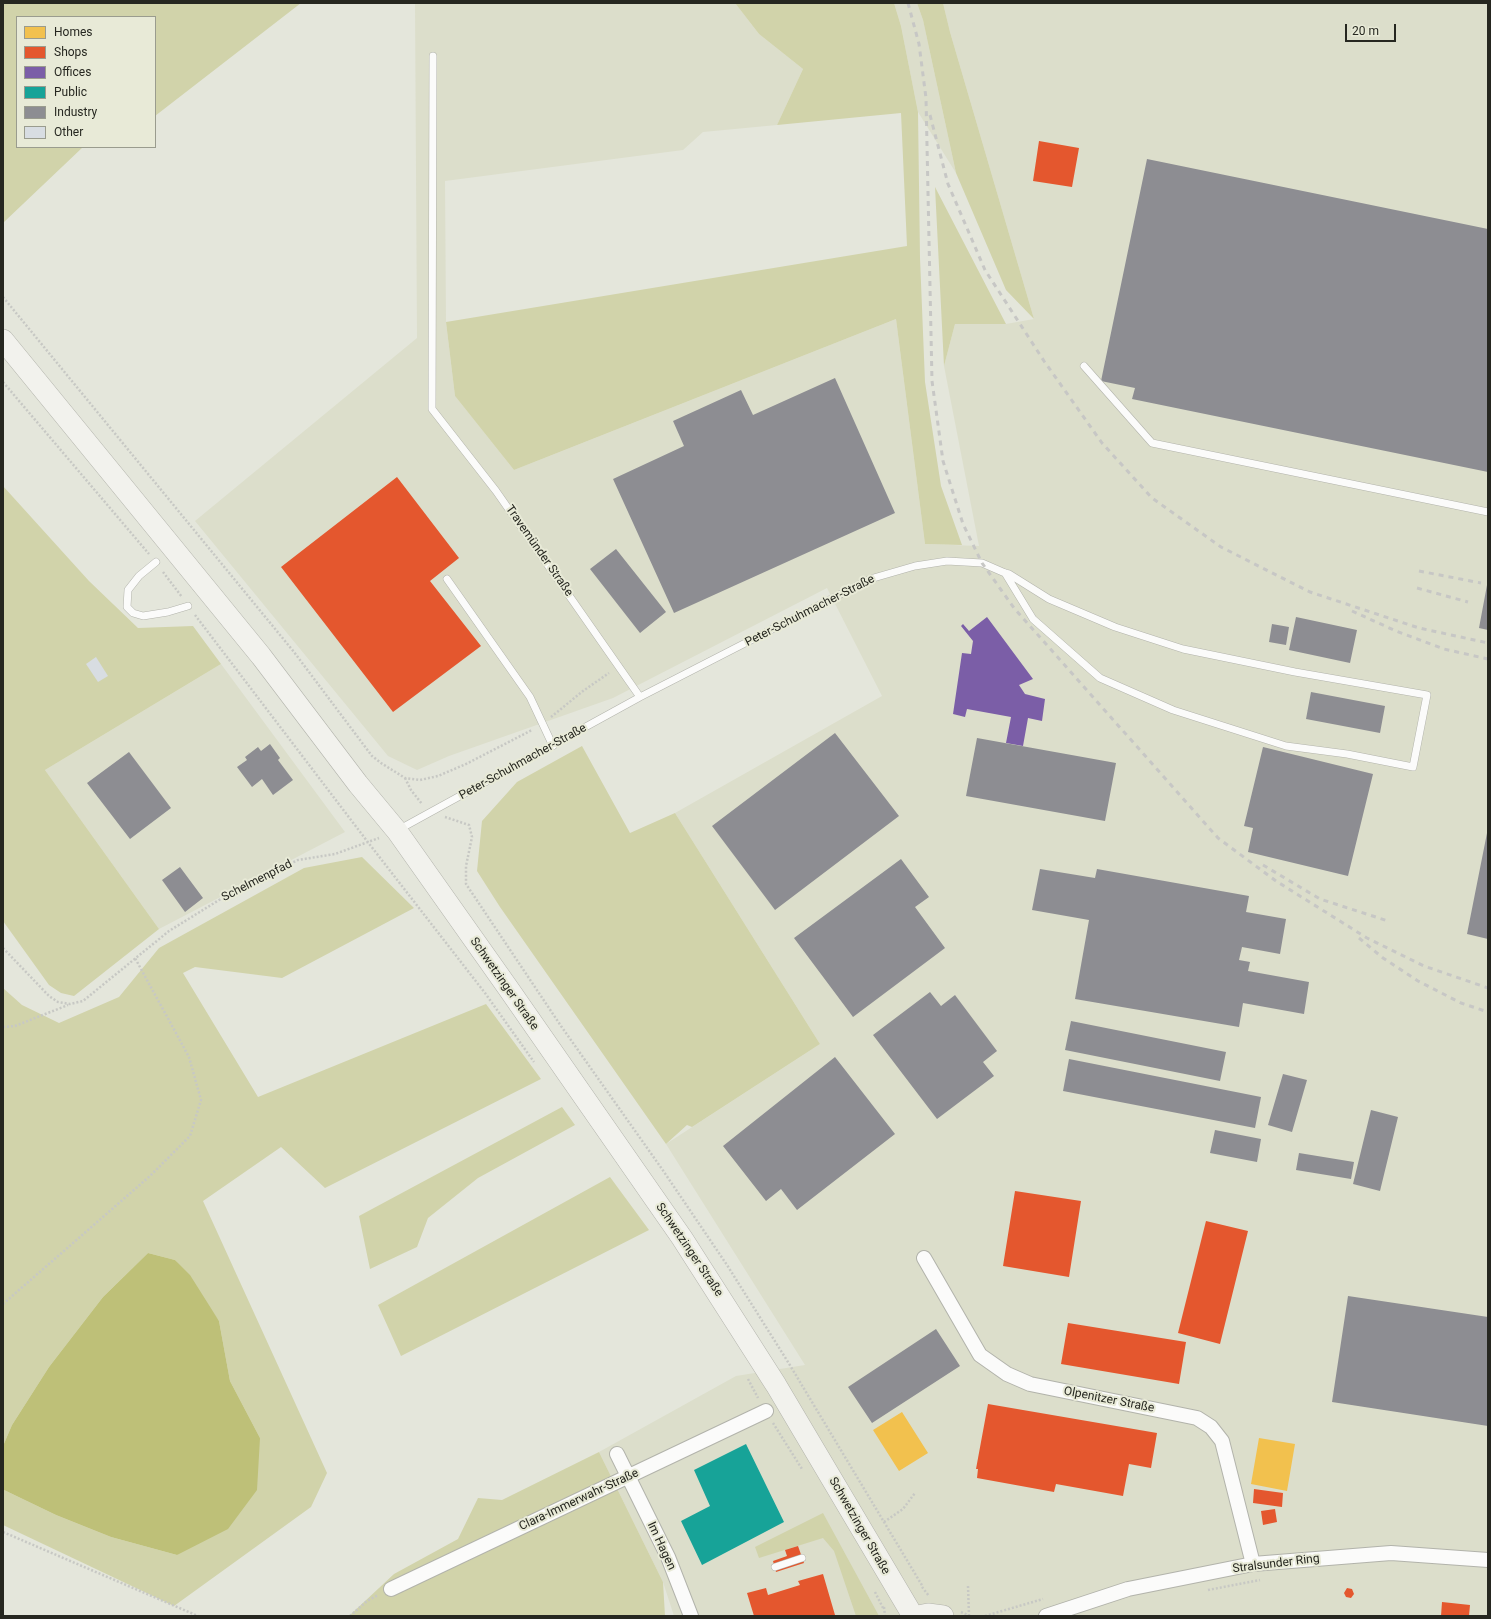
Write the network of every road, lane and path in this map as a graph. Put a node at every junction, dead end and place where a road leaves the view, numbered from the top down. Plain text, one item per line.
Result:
1 (433, 56) dead end
2 (3, 297) edge
3 (3, 340) edge
4 (1084, 366) dead end
5 (3, 382) edge
6 (1488, 512) edge
7 (156, 562) junction
8 (1005, 573) junction
9 (447, 579) dead end
10 (188, 606) junction
11 (618, 666) junction
12 (640, 697) junction
13 (544, 724) junction
14 (552, 746) junction
15 (405, 778) junction
16 (432, 812) junction
17 (396, 831) junction
18 (367, 841) junction
19 (3, 948) edge
20 (135, 958) junction
21 (70, 1004) junction
22 (3, 1027) edge
23 (538, 1067) dead end
24 (924, 1258) dead end
25 (3, 1304) edge
26 (747, 1377) dead end
27 (766, 1411) joint
28 (617, 1454) dead end
29 (628, 1477) junction
30 (915, 1493) dead end
31 (884, 1522) junction
32 (3, 1532) edge
33 (802, 1558) dead end
34 (1488, 1560) edge
35 (1253, 1564) junction
36 (775, 1567) dead end
37 (1266, 1579) dead end
38 (968, 1586) dead end
39 (923, 1587) dead end
40 (391, 1589) joint
41 (1206, 1591) dead end
42 (198, 1616) edge
43 (350, 1616) edge
44 (691, 1616) edge
45 (913, 1616) edge
46 (918, 1616) edge
47 (942, 1616) edge
48 (969, 1616) edge
49 (1046, 1616) edge

1 - 11 lane, Travemünder Straße
2 - 15 path
3 - 17 main road, Schwetzinger Straße
4 - 6 lane
5 - 7 path
7 - 10 path
7 - 10 lane
8 - 8 lane, Peter-Schuhmacher-Straße
8 - 12 lane, Peter-Schuhmacher-Straße
9 - 13 lane
10 - 18 path
11 - 12 lane, Travemünder Straße
11 - 13 path
12 - 14 lane, Peter-Schuhmacher-Straße
13 - 14 lane
13 - 15 path
14 - 16 lane, Peter-Schuhmacher-Straße
15 - 16 path
16 - 17 lane, Peter-Schuhmacher-Straße
16 - 31 path
17 - 18 path, Schelmenpfad
17 - 45 main road, Schwetzinger Straße
18 - 20 path, Schelmenpfad
18 - 23 path
19 - 21 path
20 - 21 path, Schelmenpfad
20 - 25 path
21 - 22 path, Schelmenpfad
24 - 35 street, Olpenitzer Straße
26 - 27 path
27 - 29 street, Clara-Immerwahr-Straße
28 - 29 street, Im Hagen
29 - 40 street, Clara-Immerwahr-Straße
29 - 44 street, Im Hagen
30 - 31 path
31 - 39 path
32 - 42 path
33 - 36 lane
34 - 35 street, Stralsunder Ring
35 - 49 street, Stralsunder Ring
37 - 41 path
38 - 48 path
40 - 43 path
46 - 47 main road

